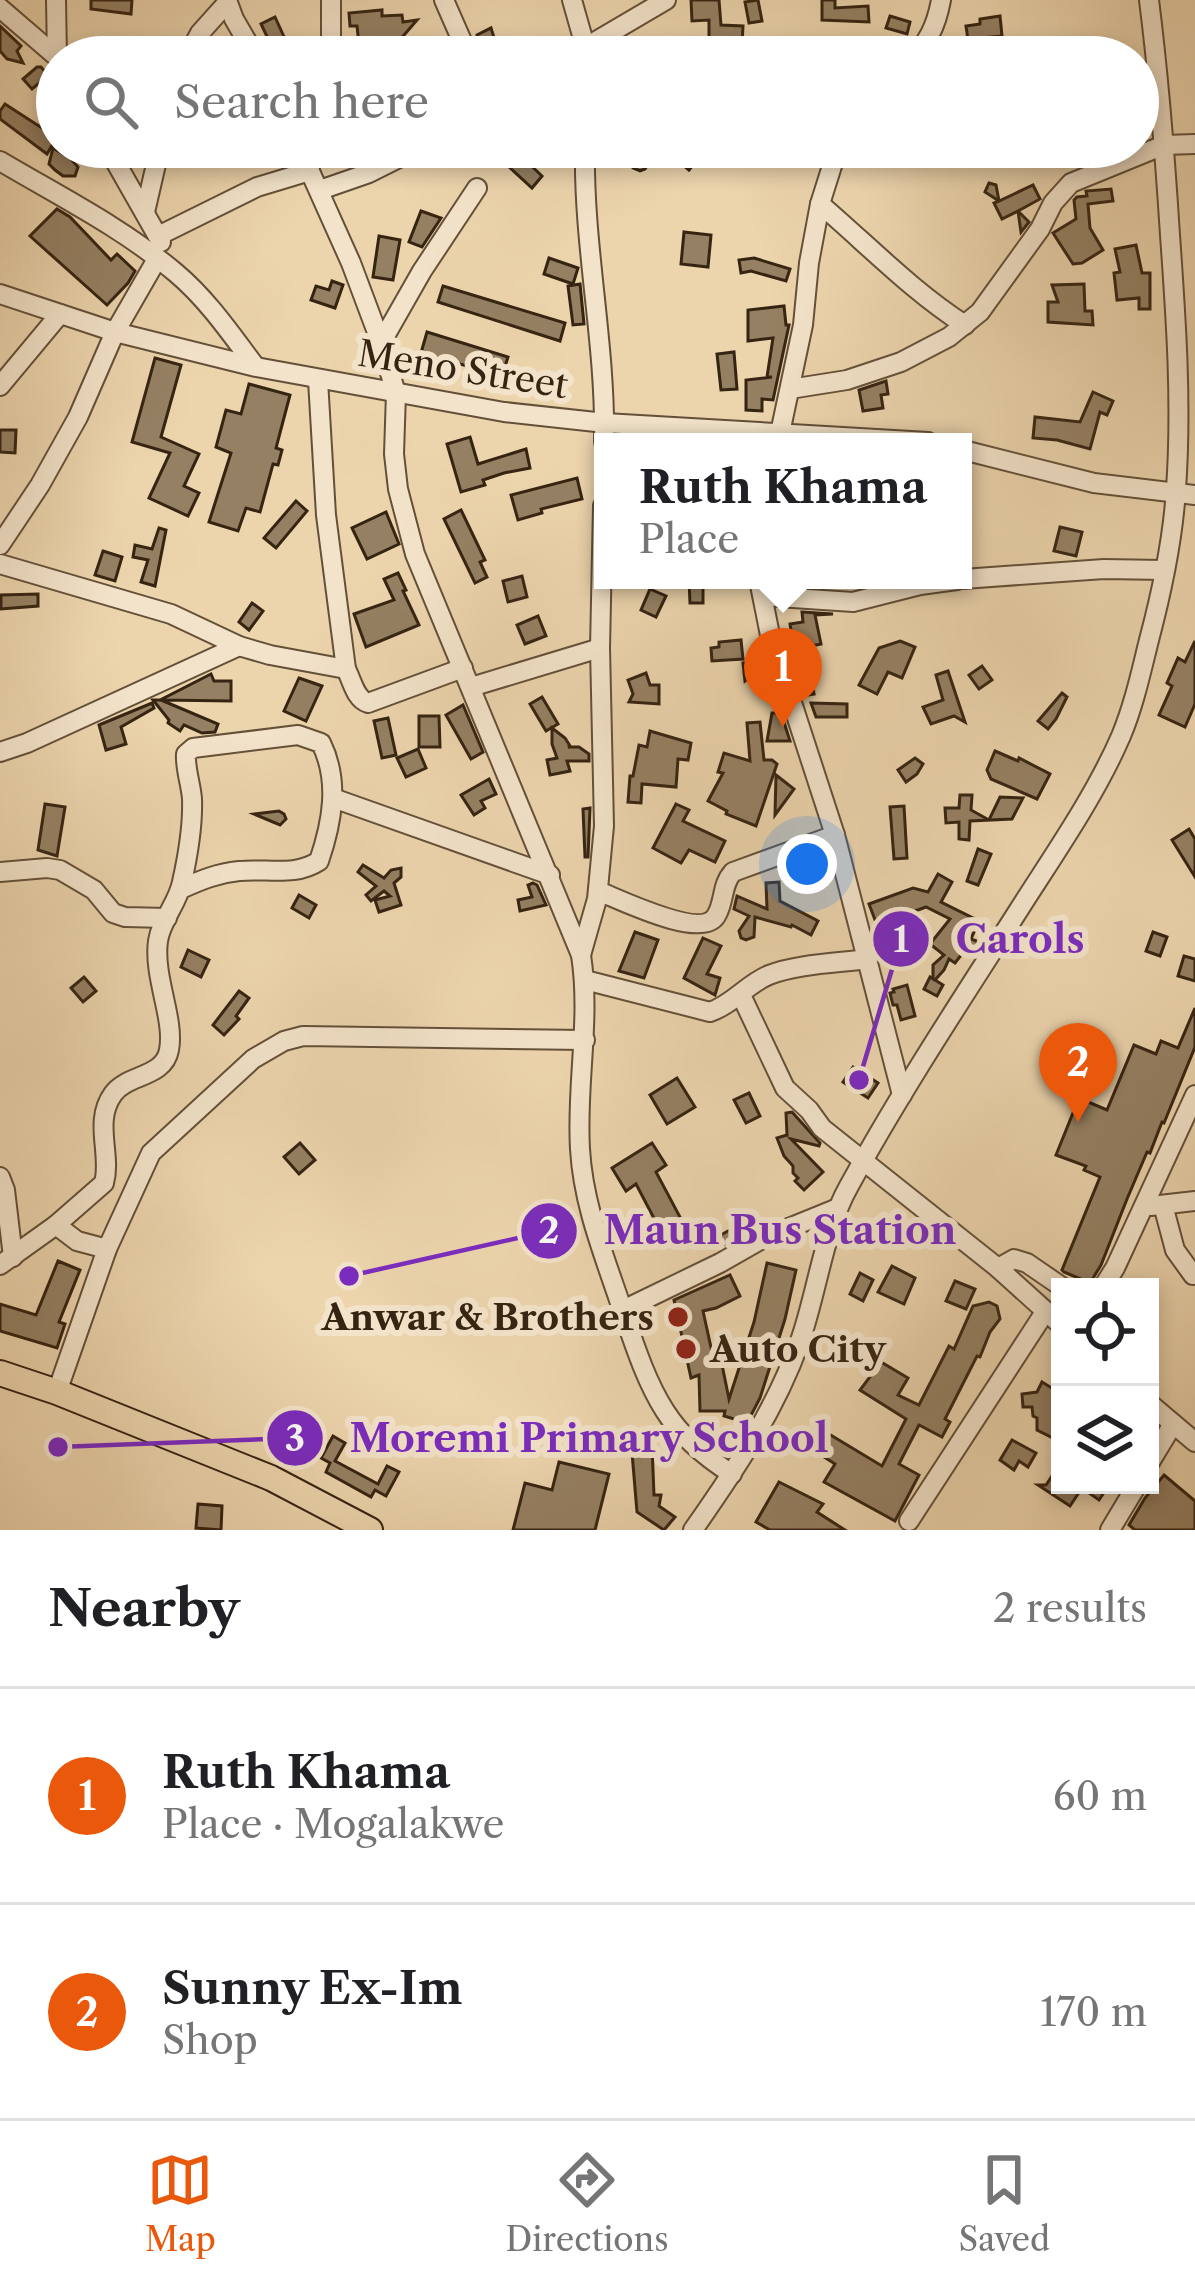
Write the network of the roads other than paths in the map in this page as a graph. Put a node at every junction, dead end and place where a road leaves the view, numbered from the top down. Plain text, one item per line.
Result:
1 (56, 0) edge
2 (331, 0) edge
3 (444, 0) edge
4 (572, 0) edge
5 (666, 0) edge
6 (941, 0) edge
7 (1149, 0) edge
8 (227, 1) edge
9 (0, 8) edge
10 (57, 36) edge
11 (198, 36) edge
12 (243, 36) edge
13 (331, 36) edge
14 (460, 36) edge
15 (578, 36) edge
16 (608, 36) edge
17 (929, 36) edge
18 (1153, 36) edge
19 (36, 39) edge
20 (1159, 97) edge
21 (1164, 145) junction
22 (1195, 145) edge
23 (1159, 147) edge
24 (0, 161) edge
25 (120, 168) edge
26 (155, 168) edge
27 (309, 168) edge
28 (379, 168) edge
29 (585, 168) edge
30 (831, 168) edge
31 (1104, 168) edge
32 (310, 171) junction
33 (477, 188) dead end
34 (320, 190) junction
35 (820, 204) junction
36 (146, 212) junction
37 (158, 236) junction
38 (157, 259) junction
39 (177, 274) junction
40 (0, 294) edge
41 (60, 314) junction
42 (965, 325) junction
43 (115, 332) junction
44 (381, 344) junction
45 (256, 367) junction
46 (318, 380) junction
47 (0, 386) edge
48 (790, 389) junction
49 (396, 393) junction
50 (604, 432) edge
51 (635, 433) edge
52 (780, 433) edge
53 (972, 452) edge
54 (1185, 494) edge
55 (0, 545) edge
56 (0, 564) edge
57 (1164, 570) junction
58 (972, 578) edge
59 (601, 589) edge
60 (761, 589) edge
61 (768, 589) edge
62 (904, 589) edge
63 (239, 646) junction
64 (600, 647) junction
65 (346, 669) junction
66 (467, 677) junction
67 (0, 752) edge
68 (333, 798) junction
69 (835, 836) junction
70 (0, 872) edge
71 (550, 875) junction
72 (181, 889) junction
73 (598, 891) junction
74 (166, 918) junction
75 (581, 955) junction
76 (868, 958) junction
77 (585, 980) junction
78 (741, 994) junction
79 (585, 1040) junction
80 (902, 1095) junction
81 (1195, 1095) edge
82 (865, 1161) junction
83 (0, 1177) edge
84 (1195, 1201) edge
85 (1163, 1205) junction
86 (838, 1208) junction
87 (1141, 1208) junction
88 (56, 1225) junction
89 (107, 1249) junction
90 (7, 1261) edge
91 (998, 1268) junction
92 (1193, 1275) edge
93 (1109, 1278) edge
94 (1051, 1279) edge
95 (623, 1310) junction
96 (1051, 1316) edge
97 (1051, 1321) edge
98 (0, 1373) edge
99 (58, 1392) junction
100 (1159, 1412) edge
101 (1173, 1424) junction
102 (1195, 1442) edge
103 (1159, 1447) edge
104 (732, 1474) junction
105 (1132, 1494) edge
106 (909, 1521) dead end
107 (370, 1530) edge
108 (693, 1530) edge
109 (1110, 1530) edge

1 - 10 street
2 - 13 street
3 - 14 street
4 - 15 street
5 - 16 street
6 - 17 street
7 - 18 street
8 - 11 street
8 - 12 street
9 - 19 street
20 - 21 street
21 - 22 street
21 - 23 street
21 - 54 street
24 - 38 street
25 - 36 street
26 - 36 street
27 - 32 street
28 - 34 street
29 - 50 street
30 - 35 street
31 - 42 street
32 - 34 street
32 - 37 street
33 - 44 street
34 - 44 street
35 - 42 street
35 - 48 street
36 - 37 street
37 - 39 street
38 - 39 street
38 - 43 street
39 - 45 street
40 - 41 street, Meno Street
41 - 43 street, Meno Street
41 - 47 street
42 - 48 street
43 - 45 street, Meno Street
43 - 55 street
44 - 49 street
45 - 46 street, Meno Street
46 - 49 street, Meno Street
46 - 65 street
48 - 52 street
49 - 50 street, Meno Street
49 - 66 street
50 - 51 street, Meno Street
53 - 54 street
54 - 57 street
56 - 63 street
57 - 58 street
57 - 80 street
59 - 64 street
60 - 69 street
61 - 62 street
63 - 65 street
63 - 67 street
64 - 66 street
64 - 73 street
65 - 66 street
66 - 71 street
68 - 71 street
68 - 72 street
68 - 72 street
69 - 73 street
69 - 76 street
70 - 74 street
71 - 75 street
72 - 74 street
73 - 75 street
74 - 88 street
75 - 77 street
76 - 78 street
76 - 80 street
77 - 78 street
77 - 79 street
78 - 82 street
79 - 89 street
79 - 95 street
80 - 82 street
81 - 87 street
82 - 86 street
82 - 91 street
83 - 90 street
84 - 85 street
85 - 87 street
85 - 92 street
86 - 95 street
86 - 104 street
87 - 93 street
88 - 89 street
88 - 90 street
89 - 99 street
91 - 94 street
91 - 96 street
95 - 104 street
97 - 106 street
98 - 99 highway
99 - 107 highway
100 - 101 street
101 - 102 street
101 - 103 street
104 - 108 street
105 - 109 street

